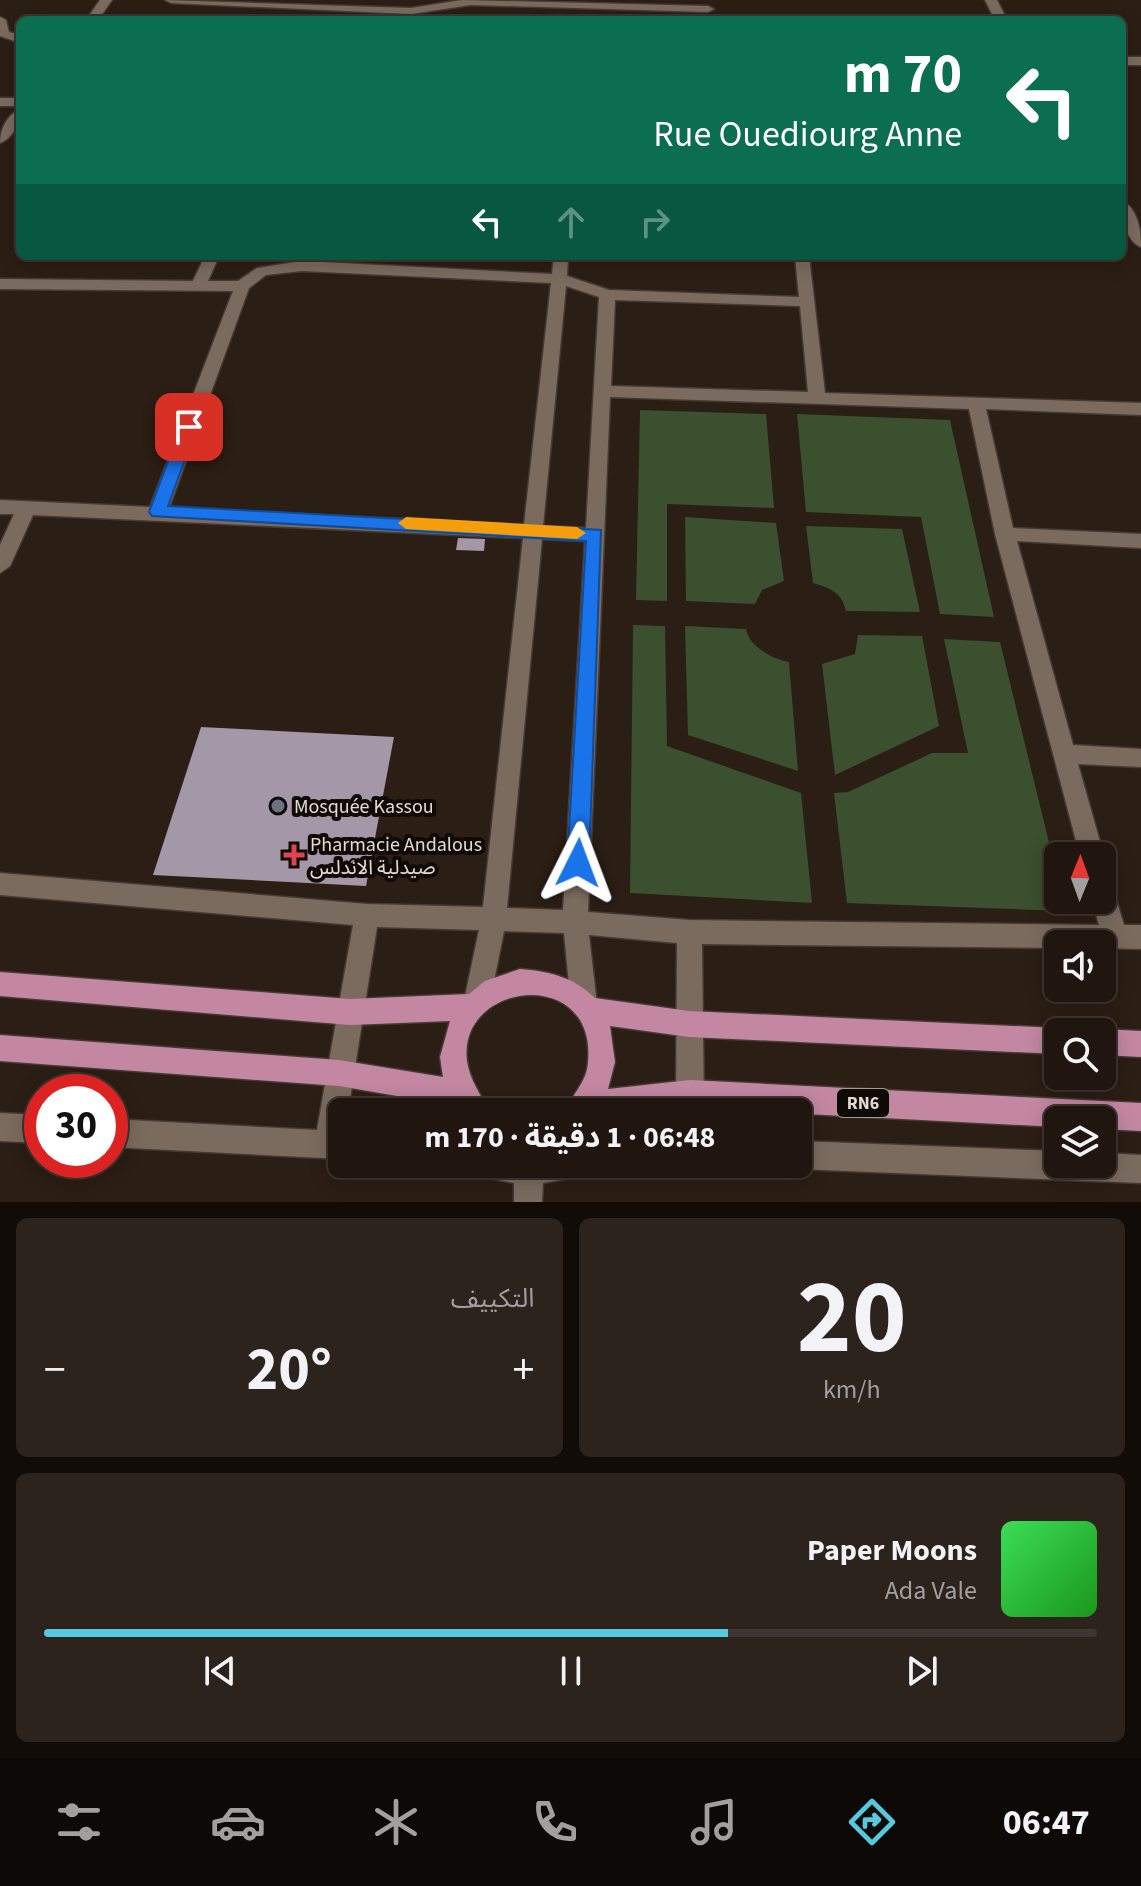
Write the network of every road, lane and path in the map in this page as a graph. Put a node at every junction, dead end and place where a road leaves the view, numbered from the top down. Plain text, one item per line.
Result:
1 (171, 0) edge
2 (471, 1) edge
3 (217, 6) edge
4 (708, 10) edge
5 (0, 20) edge
6 (16, 38) edge
7 (16, 117) edge
8 (0, 139) edge
9 (1126, 222) edge
10 (1141, 243) edge
11 (210, 260) edge
12 (561, 260) edge
13 (802, 260) edge
14 (559, 279) junction
15 (0, 284) edge
16 (199, 284) junction
17 (242, 286) junction
18 (607, 295) junction
19 (807, 302) junction
20 (603, 391) junction
21 (817, 396) junction
22 (976, 403) junction
23 (1141, 409) edge
24 (0, 507) edge
25 (27, 507) junction
26 (158, 512) junction
27 (531, 529) junction
28 (1005, 534) junction
29 (595, 535) junction
30 (1141, 541) edge
31 (0, 566) edge
32 (1062, 754) junction
33 (1141, 758) edge
34 (1088, 842) edge
35 (0, 884) edge
36 (367, 915) junction
37 (494, 919) junction
38 (575, 922) junction
39 (689, 932) junction
40 (1044, 935) edge
41 (1116, 936) edge
42 (1141, 937) edge
43 (0, 984) edge
44 (475, 1004) junction
45 (586, 1007) junction
46 (350, 1012) junction
47 (689, 1024) junction
48 (1044, 1040) edge
49 (1116, 1043) edge
50 (1141, 1044) edge
51 (0, 1048) edge
52 (339, 1073) junction
53 (338, 1098) edge
54 (450, 1098) edge
55 (466, 1098) edge
56 (588, 1098) edge
57 (690, 1098) edge
58 (812, 1107) edge
59 (1141, 1117) edge
60 (0, 1127) edge
61 (24, 1128) edge
62 (128, 1134) edge
63 (328, 1144) edge
64 (812, 1156) edge
65 (1141, 1169) edge
66 (529, 1178) edge
67 (528, 1202) edge

1 - 3 street
2 - 3 street
2 - 4 street
5 - 6 street
7 - 8 street
9 - 10 street
11 - 16 street
12 - 14 street
13 - 19 street
14 - 17 street
14 - 18 street
14 - 27 street
15 - 16 street
16 - 17 street
17 - 26 street
18 - 19 street
18 - 20 street
19 - 21 street
20 - 21 street
20 - 29 street
21 - 22 street
22 - 23 street
22 - 28 street
24 - 25 street
25 - 26 street
25 - 31 street
26 - 27 street
27 - 29 street
27 - 37 street
28 - 30 street
28 - 32 street
29 - 38 street
32 - 33 street
32 - 34 street
35 - 36 street
36 - 37 street
36 - 46 street
37 - 38 street
37 - 44 street
38 - 39 street
38 - 45 street
39 - 40 street
39 - 47 street
41 - 42 street
43 - 46 main road
44 - 45 main road
44 - 46 main road
44 - 55 main road
45 - 47 main road
45 - 56 main road, RN6
46 - 52 street
47 - 48 main road
47 - 57 street
49 - 50 main road
51 - 52 main road
52 - 53 street
52 - 54 main road
58 - 59 main road, RN6
60 - 61 street
62 - 63 street
64 - 65 street
66 - 67 street

